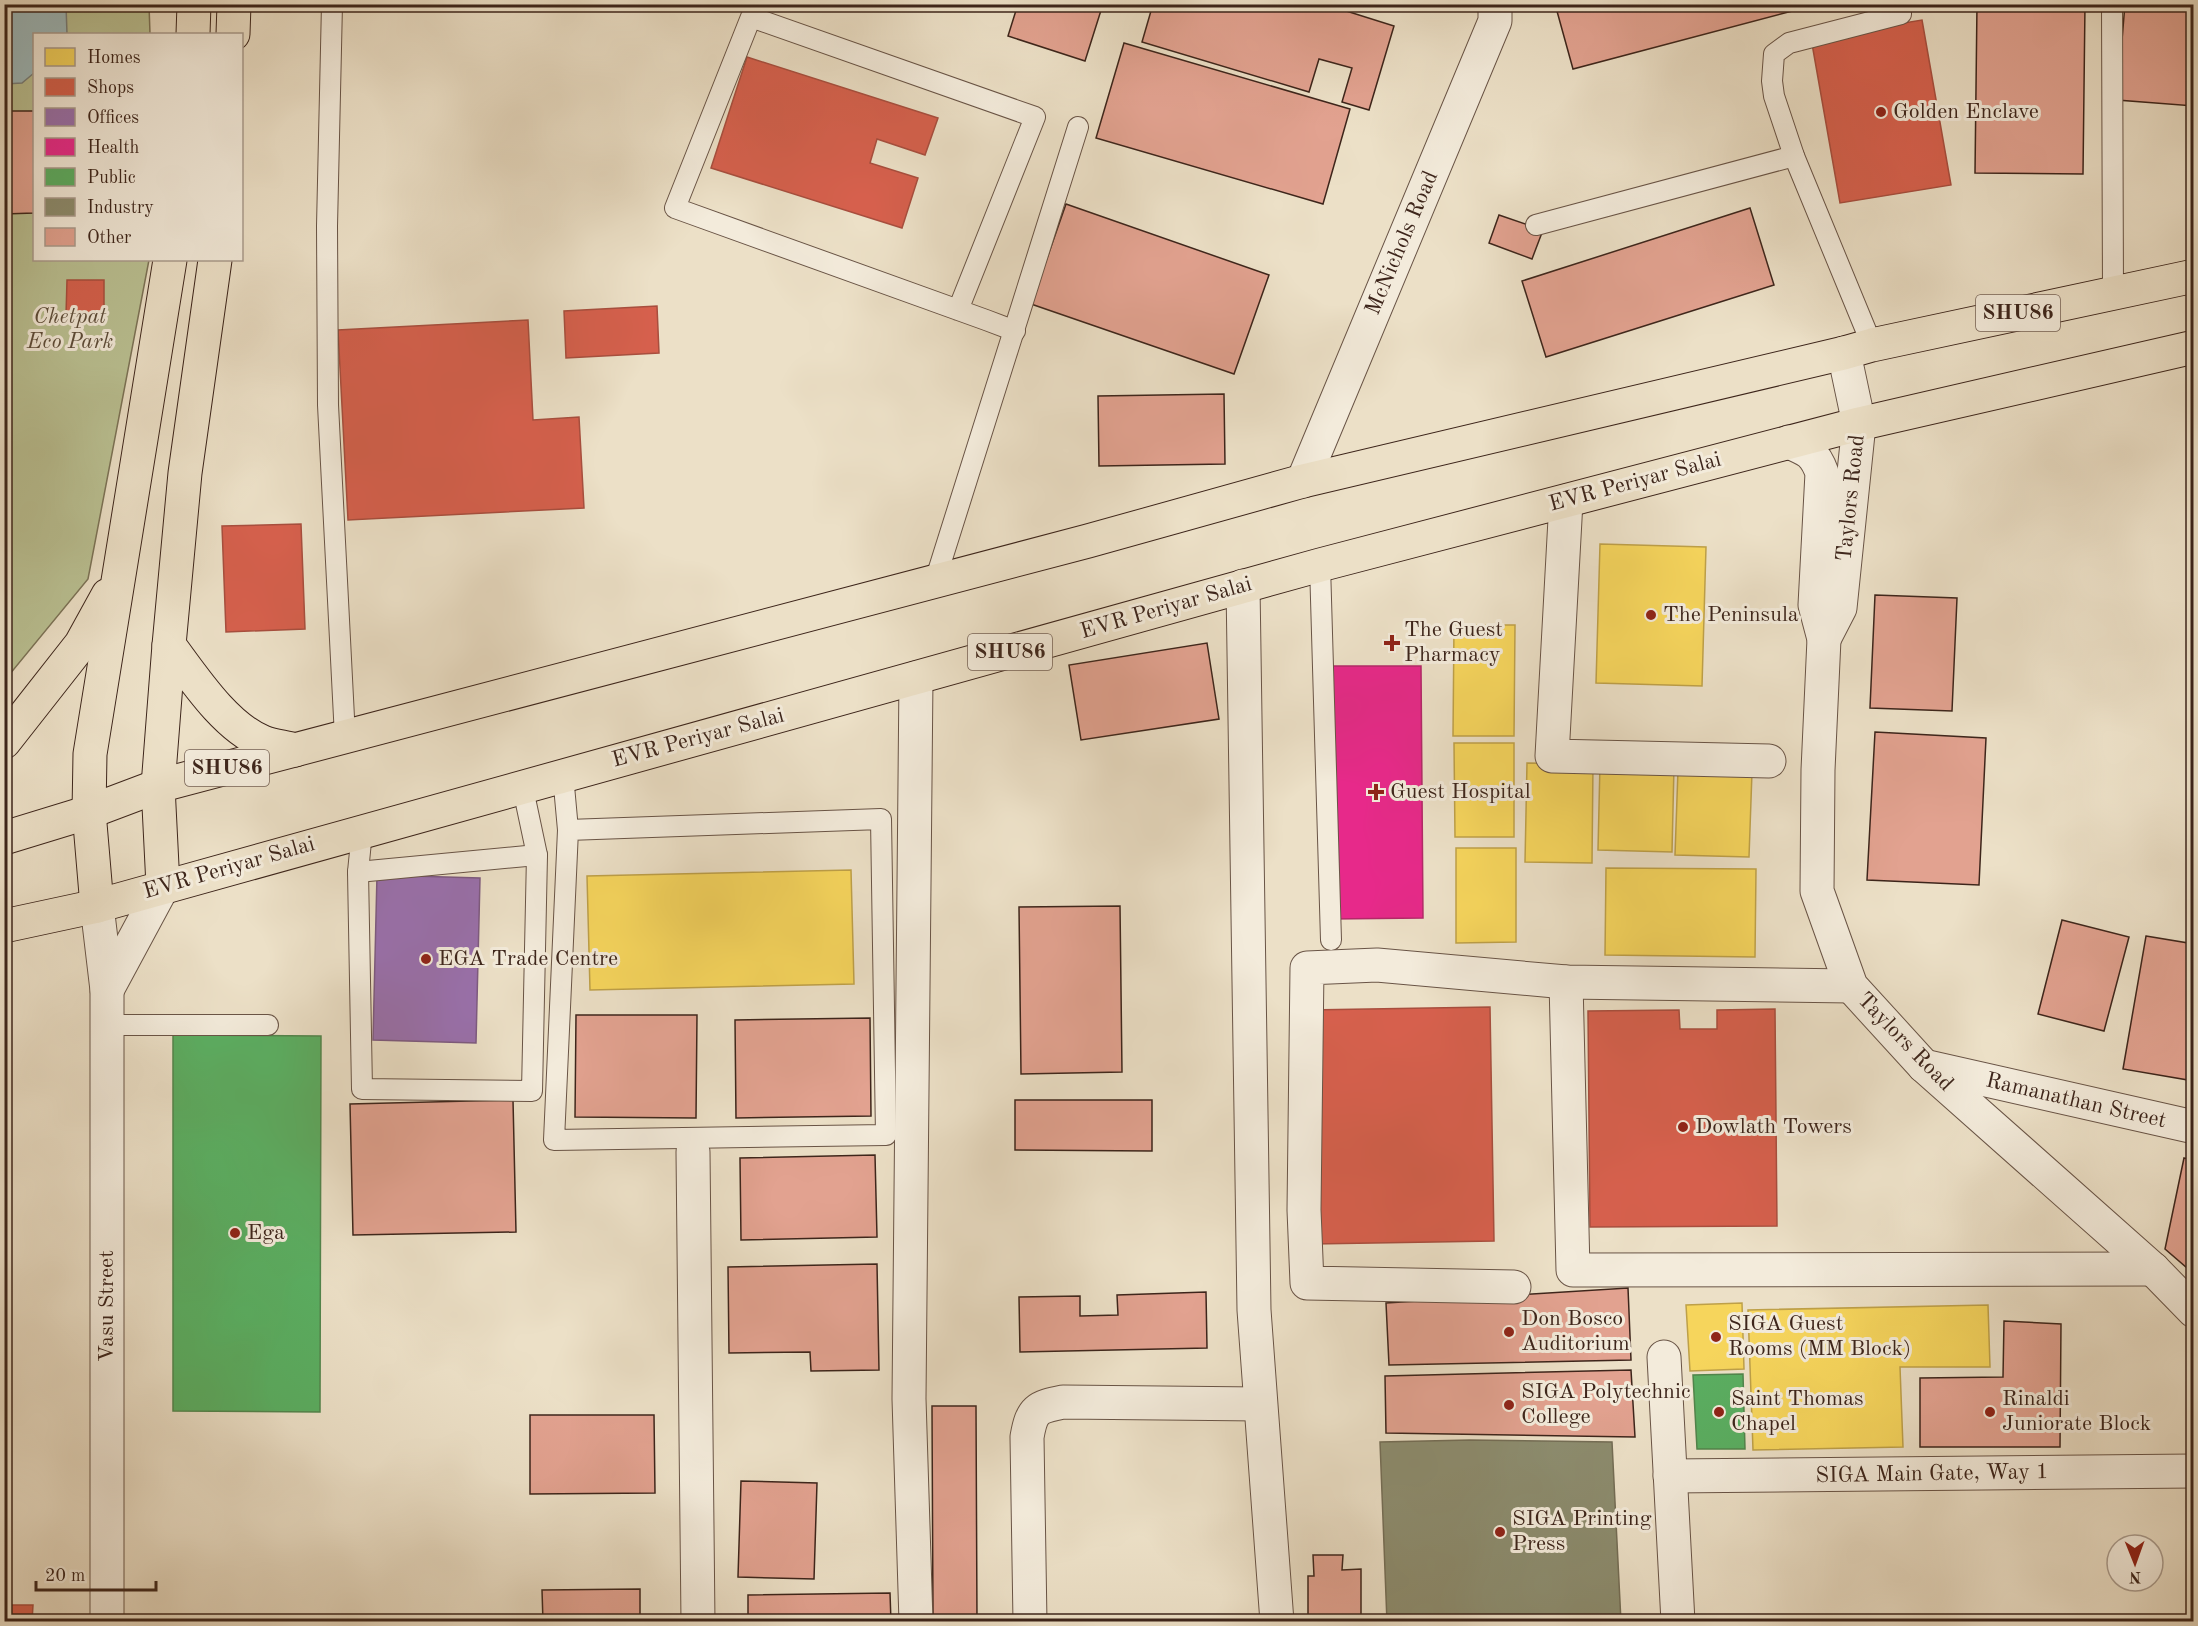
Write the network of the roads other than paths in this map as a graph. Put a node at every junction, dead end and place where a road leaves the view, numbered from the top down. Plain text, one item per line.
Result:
1 (194, 4) edge
2 (234, 4) edge
3 (332, 4) edge
4 (1495, 4) edge
5 (2112, 4) edge
6 (1900, 14) dead end
7 (193, 33) edge
8 (233, 33) edge
9 (1078, 127) dead end
10 (1794, 156) junction
11 (1536, 225) dead end
12 (170, 261) edge
13 (215, 261) edge
14 (2193, 276) edge
15 (2113, 292) junction
16 (958, 310) junction
17 (1016, 330) junction
18 (2193, 347) edge
19 (1858, 349) junction
20 (1859, 424) junction
21 (1789, 442) junction
22 (1303, 481) junction
23 (1566, 501) junction
24 (1320, 565) junction
25 (119, 575) junction
26 (935, 581) junction
27 (1243, 586) junction
28 (1824, 639) junction
29 (169, 645) junction
30 (916, 678) junction
31 (345, 737) junction
32 (4, 742) edge
33 (295, 750) junction
34 (1769, 761) dead end
35 (564, 775) junction
36 (158, 786) junction
37 (523, 789) junction
38 (89, 812) junction
39 (568, 830) junction
40 (362, 831) junction
41 (4, 838) edge
42 (537, 855) junction
43 (358, 872) junction
44 (163, 886) junction
45 (97, 906) junction
46 (4, 926) edge
47 (1331, 940) dead end
48 (1566, 982) junction
49 (1851, 986) junction
50 (107, 990) junction
51 (107, 1025) junction
52 (268, 1025) dead end
53 (1924, 1066) junction
54 (2193, 1127) edge
55 (693, 1152) dead end
56 (2153, 1269) junction
57 (1514, 1287) dead end
58 (2193, 1311) edge
59 (1664, 1357) dead end
60 (1260, 1404) junction
61 (2193, 1471) edge
62 (1670, 1476) junction
63 (106, 1622) edge
64 (698, 1622) edge
65 (916, 1622) edge
66 (1030, 1622) edge
67 (1276, 1622) edge
68 (1678, 1622) edge

1 - 7 main road
2 - 8 main road
3 - 31 lane
4 - 22 street, McNichols Road
5 - 15 lane
6 - 10 lane
9 - 17 lane
10 - 11 lane
10 - 19 lane
12 - 25 main road
13 - 29 main road
14 - 15 main road, SHU86
15 - 19 main road, SHU86
16 - 16 lane
16 - 17 lane
17 - 26 lane
18 - 20 main road, EVR Periyar Salai / SHU86
19 - 20 street, Taylors Road
19 - 22 main road, SHU86
20 - 21 main road, EVR Periyar Salai / SHU86
20 - 28 street, Taylors Road
21 - 23 main road, EVR Periyar Salai / SHU86
21 - 28 street, Taylors Road
22 - 26 main road, SHU86
23 - 24 main road, EVR Periyar Salai / SHU86
23 - 34 street
24 - 27 main road, EVR Periyar Salai / SHU86
24 - 47 lane
25 - 32 main road
25 - 38 main road
26 - 31 main road, SHU86
27 - 30 main road, EVR Periyar Salai / SHU86
27 - 60 street
28 - 49 street, Taylors Road
29 - 33 main road
29 - 36 main road
30 - 35 main road, EVR Periyar Salai / SHU86
30 - 65 street
31 - 33 main road, SHU86
33 - 36 main road, SHU86
35 - 37 main road, EVR Periyar Salai / SHU86
35 - 39 lane
36 - 38 main road, SHU86
36 - 44 main road
37 - 40 main road, EVR Periyar Salai / SHU86
37 - 42 lane
38 - 41 main road, SHU86
38 - 45 main road
39 - 39 lane
40 - 43 lane
40 - 44 main road, EVR Periyar Salai / SHU86
42 - 43 lane
42 - 43 lane
44 - 45 main road, EVR Periyar Salai / SHU86
44 - 50 street, Vasu Street
45 - 46 main road, EVR Periyar Salai / SHU86
45 - 50 street, Vasu Street
48 - 49 street
48 - 56 street
48 - 57 street
49 - 53 street, Taylors Road
50 - 51 street, Vasu Street
51 - 52 lane
51 - 63 street, Vasu Street
53 - 54 street, Ramanathan Street
53 - 56 street, Taylors Road
55 - 64 street
56 - 58 street, Taylors Road
59 - 62 street
60 - 66 street
60 - 67 street
61 - 62 street, SIGA Main Gate, Way 1
62 - 68 street

